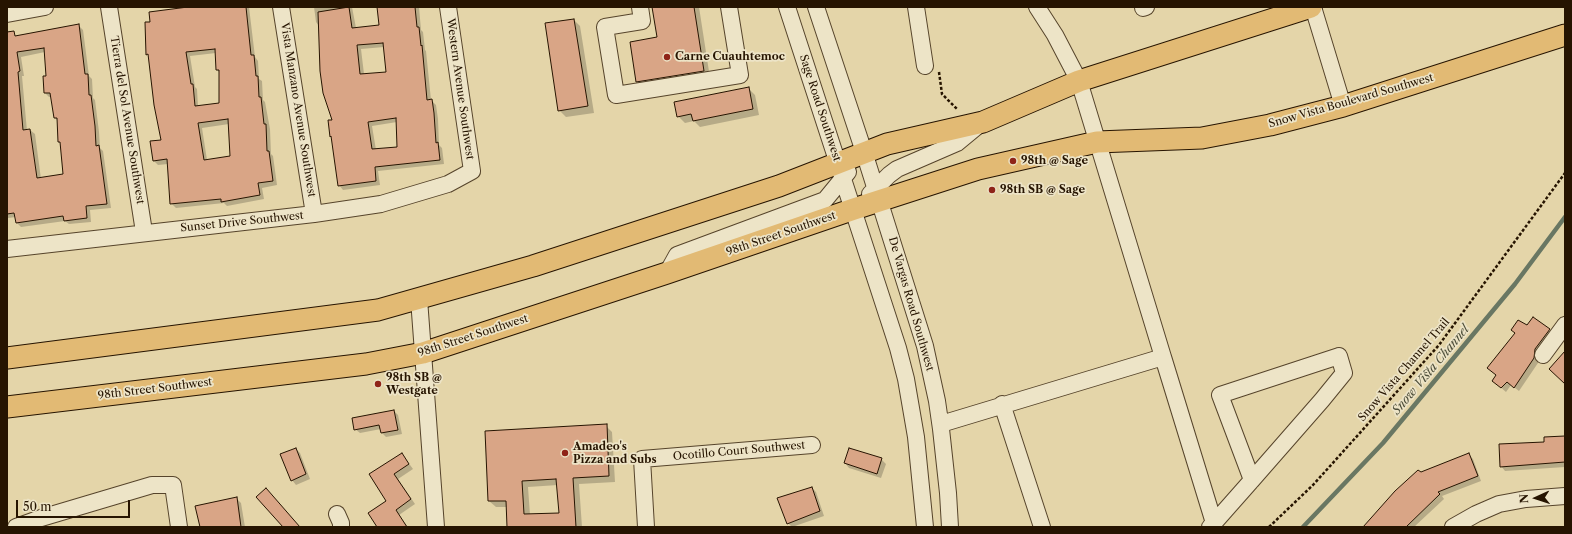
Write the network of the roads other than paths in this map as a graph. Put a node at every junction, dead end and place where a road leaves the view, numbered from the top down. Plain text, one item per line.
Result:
1 (45, 7) edge
2 (109, 7) edge
3 (281, 7) edge
4 (448, 7) edge
5 (640, 7) edge
6 (729, 7) edge
7 (787, 7) edge
8 (816, 7) edge
9 (916, 7) edge
10 (1037, 7) edge
11 (1312, 7) edge
12 (7, 14) edge
13 (1565, 35) edge
14 (925, 66) dead end
15 (1079, 81) junction
16 (1343, 106) junction
17 (983, 122) junction
18 (1096, 142) junction
19 (864, 152) junction
20 (840, 170) junction
21 (472, 171) joint
22 (878, 195) junction
23 (854, 209) junction
24 (314, 214) junction
25 (144, 232) junction
26 (7, 249) edge
27 (667, 273) junction
28 (419, 298) junction
29 (1565, 325) edge
30 (423, 353) junction
31 (1543, 355) dead end
32 (1163, 357) junction
33 (7, 358) edge
34 (1002, 404) junction
35 (7, 406) edge
36 (940, 424) junction
37 (812, 445) dead end
38 (1252, 480) junction
39 (1565, 496) edge
40 (1212, 525) edge
41 (16, 527) edge
42 (179, 527) edge
43 (436, 527) edge
44 (646, 527) edge
45 (925, 527) edge
46 (950, 527) edge
47 (1042, 527) edge
48 (1453, 527) edge

1 - 12 street
2 - 25 street, Tierra del Sol Avenue Southwest
3 - 24 street, Vista Manzano Avenue Southwest
4 - 21 street, Western Avenue Southwest
5 - 6 street
7 - 20 street, Sage Road Southwest
8 - 19 street
9 - 14 street
10 - 15 street
11 - 15 main road
11 - 16 street
13 - 16 main road, Snow Vista Boulevard Southwest
15 - 17 main road
15 - 18 street
16 - 18 main road, Snow Vista Boulevard Southwest
17 - 19 main road
17 - 22 street
18 - 22 main road, Snow Vista Boulevard Southwest
18 - 32 street
19 - 20 main road
19 - 22 street
20 - 23 street, Sage Road Southwest
20 - 27 street
20 - 28 main road
21 - 24 street, Sunset Drive Southwest
22 - 23 main road, Snow Vista Boulevard Southwest
22 - 36 street, De Vargas Road Southwest
23 - 27 main road, 98th Street Southwest
23 - 45 street
24 - 25 street, Sunset Drive Southwest
25 - 26 street, Sunset Drive Southwest
27 - 30 main road, 98th Street Southwest
28 - 30 street
28 - 33 main road
29 - 31 street
30 - 35 main road, 98th Street Southwest
30 - 43 street
32 - 34 street
32 - 40 street
34 - 36 street
34 - 47 street
36 - 46 street, De Vargas Road Southwest
37 - 44 street, Ocotillo Court Southwest
38 - 38 street
38 - 40 street
39 - 48 street
41 - 42 street

